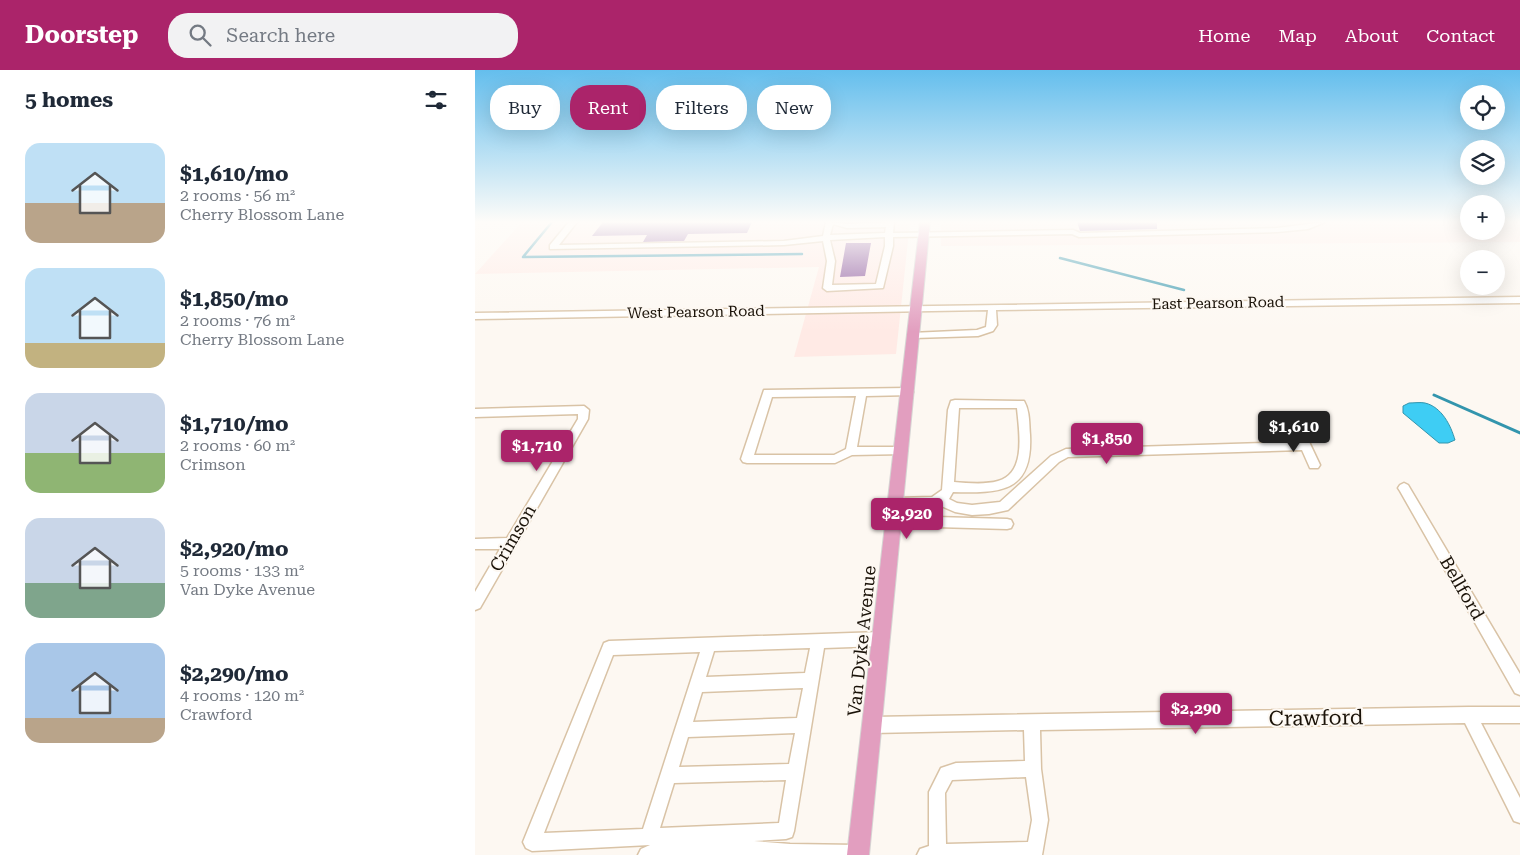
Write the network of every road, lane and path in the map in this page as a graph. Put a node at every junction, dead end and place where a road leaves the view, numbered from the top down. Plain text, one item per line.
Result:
1 (831, 259) edge
2 (886, 259) edge
3 (921, 259) edge
4 (1520, 300) edge
5 (992, 307) junction
6 (917, 308) junction
7 (475, 316) edge
8 (914, 335) junction
9 (862, 392) junction
10 (908, 392) junction
11 (475, 413) edge
12 (1298, 430) dead end
13 (1305, 446) junction
14 (851, 450) junction
15 (901, 450) junction
16 (1314, 465) dead end
17 (949, 487) junction
18 (1404, 488) dead end
19 (941, 500) junction
20 (896, 502) junction
21 (893, 524) junction
22 (1007, 524) dead end
23 (511, 543) junction
24 (475, 544) edge
25 (475, 604) edge
26 (881, 639) junction
27 (818, 641) junction
28 (709, 645) junction
29 (811, 680) junction
30 (696, 685) junction
31 (1520, 688) edge
32 (1469, 715) junction
33 (1520, 715) edge
34 (1032, 722) junction
35 (803, 725) junction
36 (871, 725) junction
37 (682, 730) junction
38 (1033, 770) junction
39 (795, 772) junction
40 (668, 776) junction
41 (1520, 815) edge
42 (649, 837) junction
43 (783, 853) edge
44 (858, 854) edge
45 (932, 854) edge
46 (647, 855) edge

1 - 2 street
3 - 6 main road, Van Dyke Avenue
4 - 5 street, East Pearson Road
5 - 6 street, East Pearson Road
5 - 8 street
6 - 7 street, West Pearson Road
6 - 8 main road, Van Dyke Avenue
8 - 10 main road, Van Dyke Avenue
9 - 10 street
9 - 14 street
9 - 14 street
10 - 15 main road, Van Dyke Avenue
11 - 23 street, Crimson
12 - 13 street
13 - 16 street
13 - 19 street
14 - 15 street
15 - 20 main road, Van Dyke Avenue
17 - 17 street
17 - 19 street
18 - 31 street, Bellford
19 - 20 street
20 - 21 main road, Van Dyke Avenue
21 - 22 street
21 - 26 main road, Van Dyke Avenue
23 - 24 street
23 - 25 street, Crimson
26 - 27 street
26 - 36 main road, Van Dyke Avenue
27 - 28 street
27 - 29 street
28 - 30 street
28 - 42 street
29 - 30 street
29 - 35 street
30 - 37 street
32 - 33 street, Crawford
32 - 34 street, Crawford
32 - 41 street
34 - 36 street, Crawford
34 - 38 street
35 - 37 street
35 - 39 street
36 - 44 main road, Van Dyke Avenue
37 - 40 street
38 - 45 street
38 - 45 street
39 - 40 street
39 - 42 street
40 - 42 street
43 - 44 street
43 - 46 street

